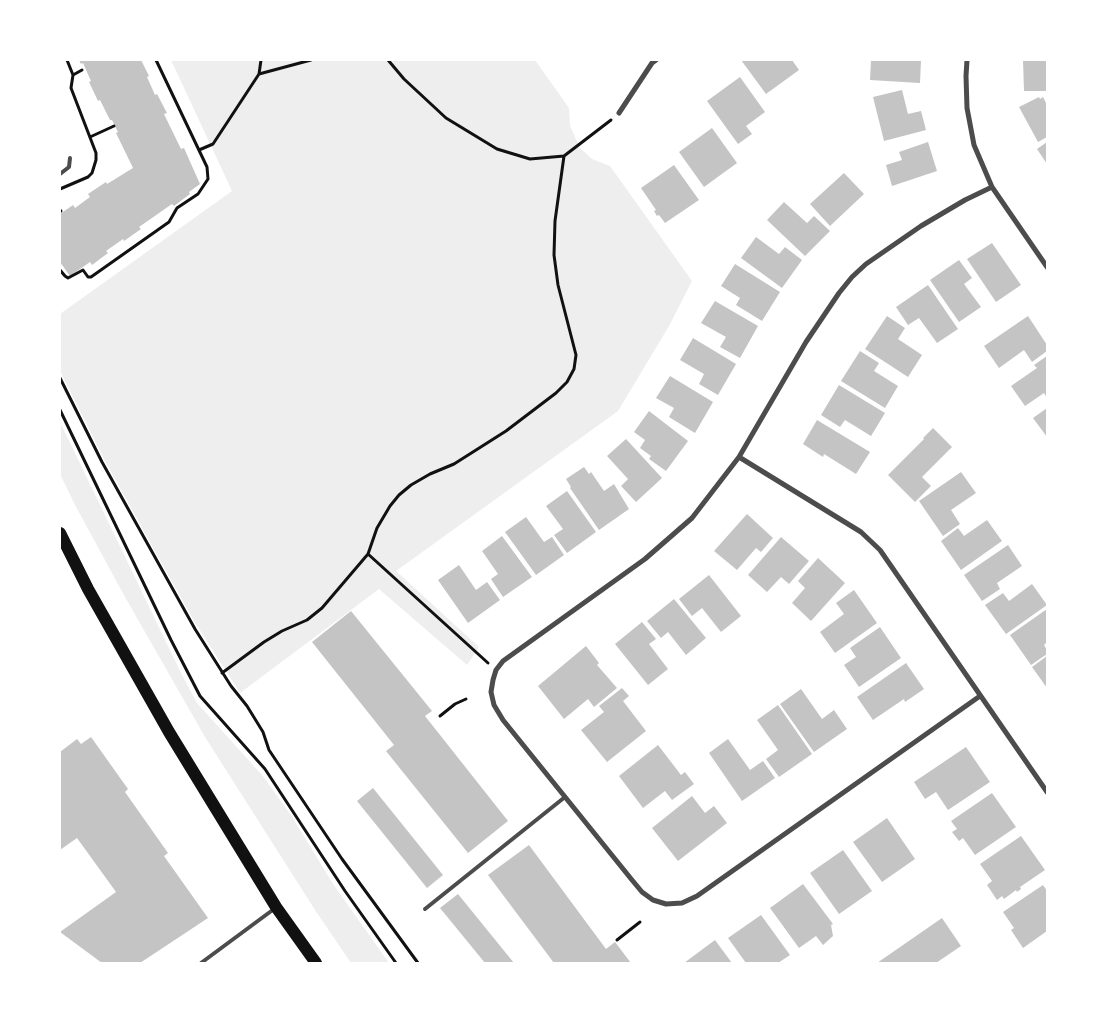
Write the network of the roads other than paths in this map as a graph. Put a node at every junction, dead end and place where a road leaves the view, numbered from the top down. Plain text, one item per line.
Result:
1 (656, 60) edge
2 (967, 60) edge
3 (619, 113) road end
4 (70, 158) dead end
5 (60, 174) edge
6 (992, 187) junction
7 (1047, 268) edge
8 (739, 457) junction
9 (60, 533) edge
10 (980, 696) junction
11 (1047, 792) edge
12 (565, 797) junction
13 (276, 907) junction
14 (425, 909) dead end
15 (200, 963) edge
16 (316, 963) edge

1 - 3 street
2 - 6 street
4 - 5 lane
6 - 7 street
6 - 8 street
8 - 10 street
8 - 12 street
9 - 13 main road
10 - 11 street
10 - 12 street
12 - 14 lane
13 - 15 lane
13 - 16 main road

